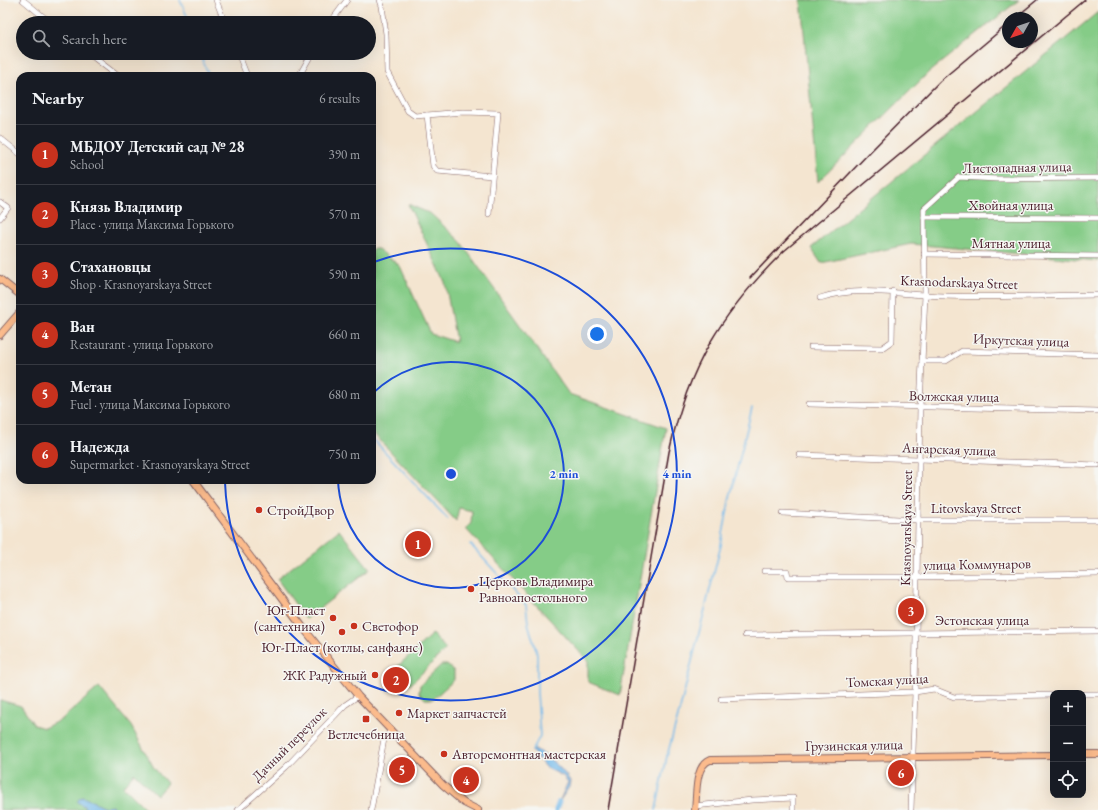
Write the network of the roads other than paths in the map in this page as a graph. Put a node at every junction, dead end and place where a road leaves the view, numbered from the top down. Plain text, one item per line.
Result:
1 (23, 0) edge
2 (216, 0) edge
3 (347, 0) edge
4 (380, 0) edge
5 (42, 16) edge
6 (222, 16) edge
7 (335, 16) edge
8 (97, 60) edge
9 (241, 60) edge
10 (308, 60) edge
11 (113, 72) edge
12 (245, 72) edge
13 (301, 72) edge
14 (427, 115) junction
15 (0, 138) edge
16 (16, 151) edge
17 (492, 176) junction
18 (1098, 178) edge
19 (0, 202) edge
20 (924, 209) joint
21 (489, 214) dead end
22 (924, 217) junction
23 (0, 218) edge
24 (1098, 218) edge
25 (924, 254) junction
26 (1098, 256) edge
27 (0, 279) edge
28 (893, 291) junction
29 (16, 292) edge
30 (925, 295) junction
31 (1098, 295) edge
32 (820, 298) dead end
33 (16, 317) edge
34 (0, 335) edge
35 (811, 347) dead end
36 (1098, 355) edge
37 (922, 361) junction
38 (809, 404) dead end
39 (920, 407) junction
40 (1098, 411) edge
41 (799, 455) dead end
42 (919, 460) junction
43 (1098, 465) edge
44 (196, 484) edge
45 (782, 513) dead end
46 (918, 520) junction
47 (1098, 520) edge
48 (764, 571) dead end
49 (1098, 574) edge
50 (917, 577) junction
51 (1098, 631) edge
52 (916, 632) junction
53 (745, 635) dead end
54 (916, 692) junction
55 (1086, 694) edge
56 (1098, 694) edge
57 (1050, 695) edge
58 (358, 696) junction
59 (721, 699) dead end
60 (391, 731) junction
61 (1086, 754) edge
62 (1098, 754) edge
63 (1050, 755) edge
64 (913, 757) junction
65 (695, 808) edge
66 (238, 810) edge
67 (370, 810) edge
68 (478, 810) edge
69 (793, 810) edge
70 (911, 810) edge

1 - 5 street
2 - 6 street
3 - 7 street
4 - 14 street
8 - 11 street
9 - 12 street
10 - 13 street
14 - 17 street
14 - 17 street
15 - 16 street
17 - 21 street
18 - 20 street, Листопадная улица
19 - 23 street
20 - 22 street, Krasnoyarskaya Street
22 - 24 street, Хвойная улица
22 - 25 street, Krasnoyarskaya Street
25 - 26 street, Мятная улица
25 - 30 street, Krasnoyarskaya Street
27 - 29 main road
28 - 30 street, Krasnodarskaya Street
28 - 32 street, Krasnodarskaya Street
28 - 35 street
30 - 31 street, Krasnodarskaya Street
30 - 37 street, Krasnoyarskaya Street
33 - 34 main road
36 - 37 street, Иркутская улица
37 - 39 street, Krasnoyarskaya Street
38 - 39 street, Волжская улица
39 - 40 street, Волжская улица
39 - 42 street, Krasnoyarskaya Street
41 - 42 street, Ангарская улица
42 - 43 street, Ангарская улица
42 - 46 street, Krasnoyarskaya Street
44 - 58 main road
45 - 46 street, Litovskaya Street
46 - 47 street, Litovskaya Street
46 - 50 street, Krasnoyarskaya Street
48 - 50 street, улица Коммунаров
49 - 50 street, улица Коммунаров
50 - 52 street, Krasnoyarskaya Street
51 - 52 street, Эстонская улица
52 - 53 street, Эстонская улица
52 - 54 street, Krasnoyarskaya Street
54 - 57 street, Томская улица
54 - 59 street, Томская улица
54 - 64 street, Krasnoyarskaya Street
55 - 56 street
58 - 60 main road
58 - 66 street, Дачный переулок
60 - 67 street
60 - 68 main road
61 - 62 main road
63 - 64 main road, Грузинская улица
64 - 65 main road, Грузинская улица
64 - 70 street, Krasnoyarskaya Street
65 - 69 street

